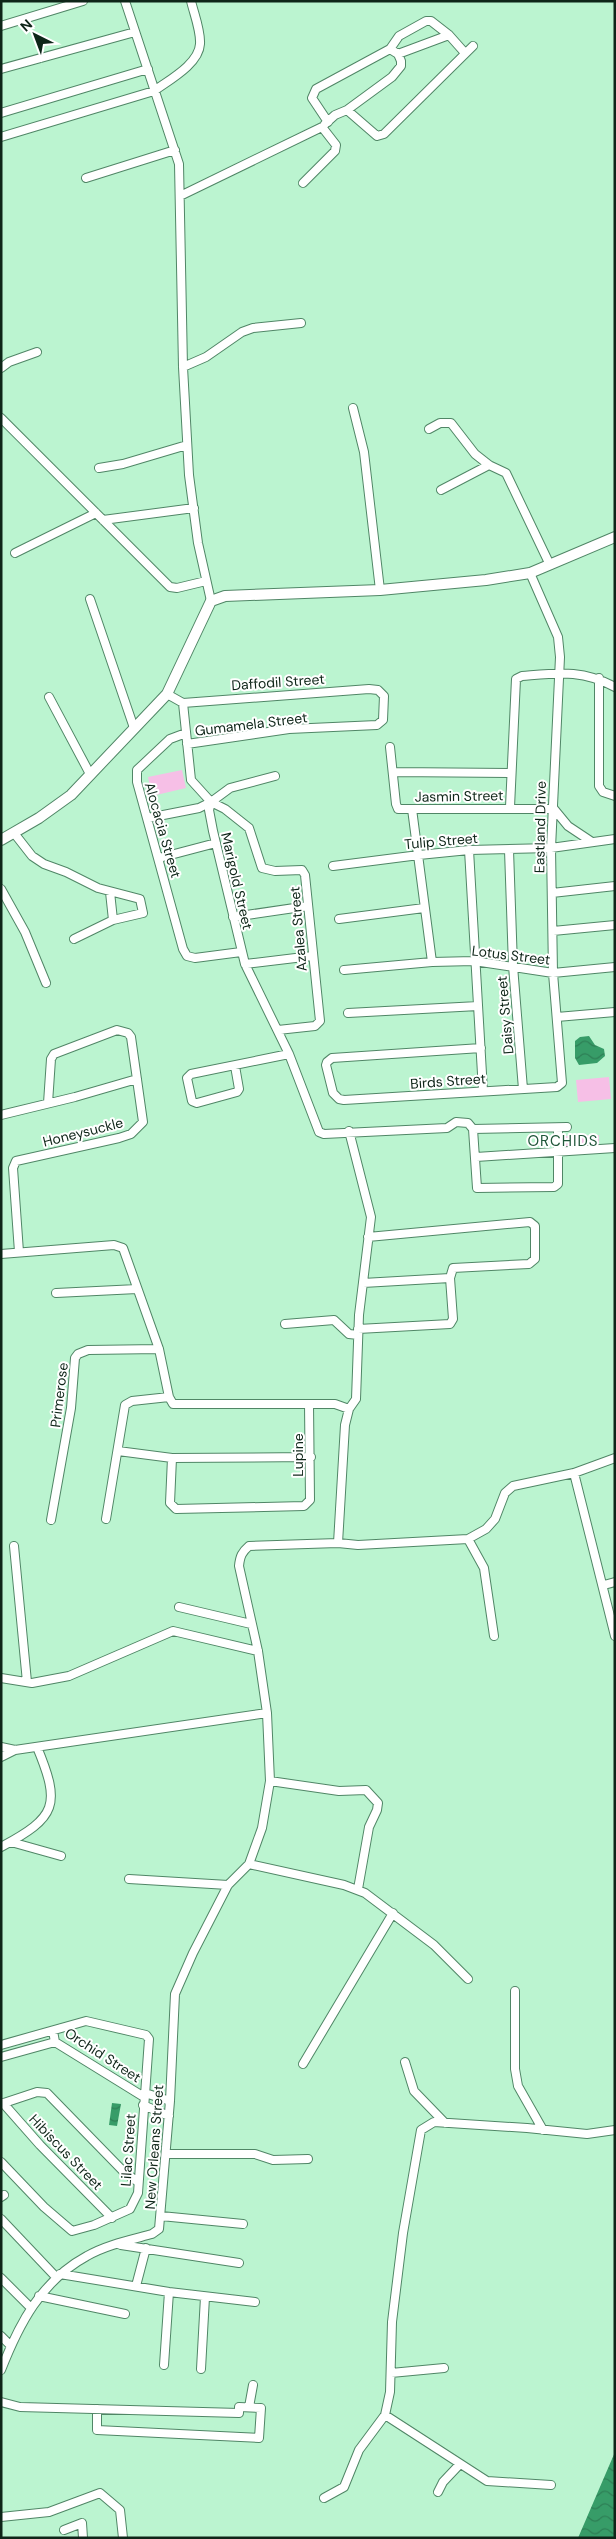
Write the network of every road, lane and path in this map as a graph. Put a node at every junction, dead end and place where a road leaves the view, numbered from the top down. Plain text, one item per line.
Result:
1 (83, 1) edge
2 (125, 1) edge
3 (190, 1) edge
4 (1, 26) edge
5 (135, 32) junction
6 (449, 35) junction
7 (473, 46) dead end
8 (390, 49) junction
9 (465, 53) junction
10 (398, 54) junction
11 (148, 68) junction
12 (1, 69) edge
13 (154, 91) junction
14 (347, 110) junction
15 (1, 113) edge
16 (325, 124) junction
17 (1, 137) edge
18 (176, 150) junction
19 (86, 178) dead end
20 (303, 183) dead end
21 (180, 196) junction
22 (301, 323) dead end
23 (38, 352) dead end
24 (183, 367) junction
25 (1, 368) edge
26 (353, 408) dead end
27 (1, 418) edge
28 (429, 429) dead end
29 (187, 445) junction
30 (489, 465) junction
31 (99, 468) dead end
32 (441, 490) dead end
33 (194, 508) junction
34 (96, 513) junction
35 (104, 520) junction
36 (615, 538) edge
37 (15, 553) dead end
38 (550, 565) junction
39 (530, 573) junction
40 (206, 581) junction
41 (380, 590) junction
42 (90, 599) dead end
43 (211, 601) junction
44 (559, 673) junction
45 (599, 678) junction
46 (615, 687) edge
47 (166, 694) junction
48 (49, 697) dead end
49 (183, 703) junction
50 (377, 725) joint
51 (134, 728) junction
52 (186, 733) junction
53 (187, 744) junction
54 (390, 747) dead end
55 (393, 772) junction
56 (511, 773) junction
57 (90, 774) junction
58 (275, 776) dead end
59 (615, 796) edge
60 (212, 802) junction
61 (510, 807) junction
62 (412, 809) junction
63 (554, 809) junction
64 (148, 818) junction
65 (14, 833) junction
66 (615, 839) edge
67 (1, 840) edge
68 (592, 842) junction
69 (216, 843) junction
70 (551, 848) junction
71 (469, 850) junction
72 (509, 850) junction
73 (419, 855) junction
74 (159, 858) junction
75 (334, 866) dead end
76 (615, 886) edge
77 (1, 890) edge
78 (110, 892) junction
79 (552, 893) junction
80 (308, 906) junction
81 (424, 908) junction
82 (233, 917) junction
83 (339, 918) dead end
84 (113, 920) junction
85 (615, 925) edge
86 (553, 931) junction
87 (74, 939) dead end
88 (241, 952) junction
89 (312, 956) junction
90 (474, 961) junction
91 (432, 962) junction
92 (245, 964) junction
93 (513, 966) junction
94 (615, 967) edge
95 (344, 970) dead end
96 (553, 973) junction
97 (46, 983) dead end
98 (478, 1006) junction
99 (615, 1012) edge
100 (348, 1013) dead end
101 (557, 1017) junction
102 (278, 1030) junction
103 (481, 1048) junction
104 (289, 1054) junction
105 (236, 1066) junction
106 (138, 1079) junction
107 (560, 1087) joint
108 (523, 1089) junction
109 (483, 1091) junction
110 (48, 1103) junction
111 (1, 1115) edge
112 (568, 1127) dead end
113 (558, 1128) junction
114 (473, 1129) junction
115 (349, 1132) junction
116 (615, 1148) edge
117 (558, 1151) junction
118 (476, 1157) junction
119 (368, 1237) junction
120 (19, 1252) junction
121 (1, 1254) edge
122 (450, 1278) junction
123 (364, 1283) junction
124 (137, 1289) junction
125 (56, 1293) dead end
126 (285, 1324) dead end
127 (358, 1332) junction
128 (159, 1349) junction
129 (168, 1397) junction
130 (309, 1404) junction
131 (349, 1409) junction
132 (118, 1451) junction
133 (311, 1457) junction
134 (172, 1458) junction
135 (615, 1458) edge
136 (574, 1473) junction
137 (106, 1519) dead end
138 (51, 1520) dead end
139 (468, 1539) junction
140 (338, 1543) junction
141 (14, 1546) dead end
142 (615, 1582) edge
143 (604, 1585) junction
144 (179, 1607) dead end
145 (613, 1617) edge
146 (251, 1624) junction
147 (494, 1636) dead end
148 (615, 1636) edge
149 (258, 1651) junction
150 (1, 1678) edge
151 (27, 1682) junction
152 (267, 1713) junction
153 (1, 1747) edge
154 (37, 1747) junction
155 (15, 1750) junction
156 (1, 1757) edge
157 (270, 1781) junction
158 (11, 1842) junction
159 (1, 1847) edge
160 (61, 1856) dead end
161 (249, 1864) junction
162 (129, 1879) dead end
163 (228, 1885) junction
164 (358, 1889) junction
165 (393, 1913) junction
166 (468, 1979) dead end
167 (515, 1991) dead end
168 (52, 2031) junction
169 (55, 2042) junction
170 (1, 2045) edge
171 (1, 2057) edge
172 (405, 2062) dead end
173 (303, 2064) dead end
174 (144, 2098) junction
175 (170, 2101) junction
176 (2, 2104) edge
177 (169, 2116) junction
178 (445, 2122) junction
179 (543, 2130) junction
180 (615, 2130) edge
181 (166, 2154) junction
182 (308, 2159) dead end
183 (1, 2162) edge
184 (138, 2182) junction
185 (161, 2216) junction
186 (112, 2218) junction
187 (1, 2219) edge
188 (243, 2224) dead end
189 (116, 2244) junction
190 (146, 2248) junction
191 (239, 2263) dead end
192 (58, 2276) junction
193 (1, 2278) edge
194 (136, 2286) junction
195 (169, 2292) junction
196 (39, 2296) junction
197 (205, 2297) junction
198 (255, 2302) dead end
199 (31, 2308) junction
200 (124, 2314) dead end
201 (1, 2336) edge
202 (10, 2345) junction
203 (164, 2366) dead end
204 (444, 2368) dead end
205 (201, 2369) dead end
206 (1, 2370) edge
207 (390, 2373) junction
208 (253, 2385) dead end
209 (1, 2402) edge
210 (249, 2407) junction
211 (97, 2408) junction
212 (385, 2415) junction
213 (460, 2464) junction
214 (551, 2485) dead end
215 (438, 2492) dead end
216 (324, 2498) dead end
217 (1, 2518) edge
218 (64, 2530) dead end
219 (83, 2538) edge
220 (123, 2538) edge

1 - 4 street
2 - 5 street
3 - 13 street
5 - 11 street
5 - 12 street
6 - 8 street
6 - 9 street
6 - 10 street
7 - 9 street
8 - 10 street
8 - 16 street
9 - 14 street
10 - 14 street
11 - 13 street
11 - 15 street
13 - 17 street
13 - 18 street
14 - 16 street
16 - 20 street
16 - 21 street
18 - 19 street
18 - 21 street
21 - 24 street
22 - 24 street
23 - 25 street
24 - 29 street
26 - 41 street
27 - 34 street
28 - 30 street
29 - 31 street
29 - 33 street
30 - 32 street
30 - 38 street
33 - 35 street
33 - 40 street
34 - 35 street
34 - 37 street
35 - 40 street
36 - 38 street
38 - 39 street
39 - 41 street
39 - 44 street, Eastland Drive
40 - 43 street
41 - 43 street
42 - 51 street
43 - 47 street
44 - 45 street
44 - 56 street
44 - 63 street, Eastland Drive
45 - 46 street
45 - 59 street
47 - 49 street
47 - 51 street
48 - 57 street
49 - 50 street, Daffodil Street
49 - 52 street
50 - 53 street, Gumamela Street
51 - 57 street
52 - 53 street
52 - 64 street, Alocacia Street
53 - 60 street
54 - 55 street, Jasmin Street
55 - 56 street
55 - 62 street, Jasmin Street
56 - 61 street
57 - 65 street
58 - 60 street
60 - 64 street
60 - 69 street, Marigold Street
60 - 80 street, Azalea Street
61 - 62 street, Jasmin Street
61 - 63 street, Jasmin Street
62 - 73 street
63 - 68 street
63 - 70 street, Eastland Drive
64 - 74 street, Alocacia Street
65 - 67 street
65 - 78 street
66 - 68 street, Tulip Street
68 - 70 street, Tulip Street
69 - 74 street
69 - 82 street, Marigold Street
70 - 72 street, Tulip Street
70 - 79 street, Eastland Drive
71 - 72 street, Tulip Street
71 - 73 street, Tulip Street
71 - 90 street
72 - 93 street, Daisy Street
73 - 75 street, Tulip Street
73 - 81 street
74 - 88 street, Alocacia Street
76 - 79 street
77 - 97 street
78 - 84 street
78 - 84 street
79 - 86 street, Eastland Drive
80 - 82 street
80 - 89 street, Azalea Street
81 - 83 street
81 - 91 street
82 - 88 street, Marigold Street
84 - 87 street
85 - 86 street
86 - 96 street, Eastland Drive
88 - 92 street, Marigold Street
89 - 92 street
89 - 102 street, Azalea Street
90 - 91 street, Lotus Street
90 - 93 street, Lotus Street
90 - 98 street
91 - 95 street, Lotus Street
92 - 102 street, Marigold Street
93 - 96 street, Lotus Street
93 - 108 street, Daisy Street
94 - 96 street, Lotus Street
96 - 101 street, Eastland Drive
98 - 100 street
98 - 103 street
99 - 101 street
101 - 107 street, Eastland Drive
102 - 104 street, Marigold Street
103 - 109 street
103 - 109 street, Birds Street
104 - 105 street
104 - 115 street, Marigold Street
105 - 105 street
106 - 110 street
106 - 110 street, Honeysuckle
106 - 120 street, Honeysuckle
107 - 108 street, Birds Street
108 - 109 street, Birds Street
110 - 111 street
112 - 113 street
113 - 114 street
113 - 117 street
114 - 115 street
114 - 118 street
115 - 119 street
116 - 117 street
117 - 118 street
117 - 118 street
119 - 122 street
119 - 123 street
120 - 121 street
120 - 124 street
122 - 123 street
122 - 127 street
123 - 127 street
124 - 125 street
124 - 128 street
126 - 127 street
127 - 131 street
128 - 129 street
128 - 138 street, Primerose
129 - 130 street
129 - 132 street
130 - 131 street
130 - 133 street, Lupine
131 - 140 street
132 - 134 street
132 - 137 street
133 - 134 street
133 - 134 street, Lupine
135 - 136 street
136 - 139 street
136 - 143 street
139 - 140 street
139 - 147 street
140 - 146 street
141 - 151 street
142 - 143 street
143 - 145 street
144 - 146 street
145 - 148 street
146 - 149 street
149 - 151 street
149 - 152 street
150 - 151 street
152 - 154 street
152 - 157 street
153 - 155 street
154 - 155 street
154 - 158 street
155 - 156 street
157 - 161 street
157 - 164 street
158 - 159 street
158 - 160 street
161 - 163 street, New Orleans Street
161 - 164 street
162 - 163 street
163 - 175 street, New Orleans Street
164 - 165 street
165 - 166 street
165 - 173 street
167 - 179 street
168 - 169 street, Orchid Street
168 - 170 street
168 - 174 street, Lilac Street
169 - 171 street
169 - 174 street, Orchid Street
172 - 178 street
174 - 175 street
174 - 177 street
174 - 184 street, Lilac Street
175 - 177 street, New Orleans Street
176 - 184 street
176 - 186 street, Hibiscus Street
177 - 181 street, New Orleans Street
178 - 179 street
178 - 207 street
179 - 180 street
181 - 182 street
181 - 185 street, New Orleans Street
183 - 186 street, Lilac Street
184 - 186 street, Lilac Street
185 - 188 street
185 - 189 street, New Orleans Street
187 - 192 street
189 - 190 street
189 - 192 street, New Orleans Street
190 - 191 street
190 - 194 street
192 - 194 street
192 - 196 street, New Orleans Street
193 - 199 street
194 - 195 street
195 - 197 street
195 - 203 street
196 - 199 street, New Orleans Street
196 - 200 street
197 - 198 street
197 - 205 street
199 - 202 street, New Orleans Street
201 - 202 street
202 - 206 street, New Orleans Street
204 - 207 street
207 - 212 street
208 - 210 street
209 - 211 street
210 - 211 street
210 - 211 street
212 - 213 street
212 - 216 street
213 - 214 street
213 - 215 street
217 - 220 street
218 - 219 street

